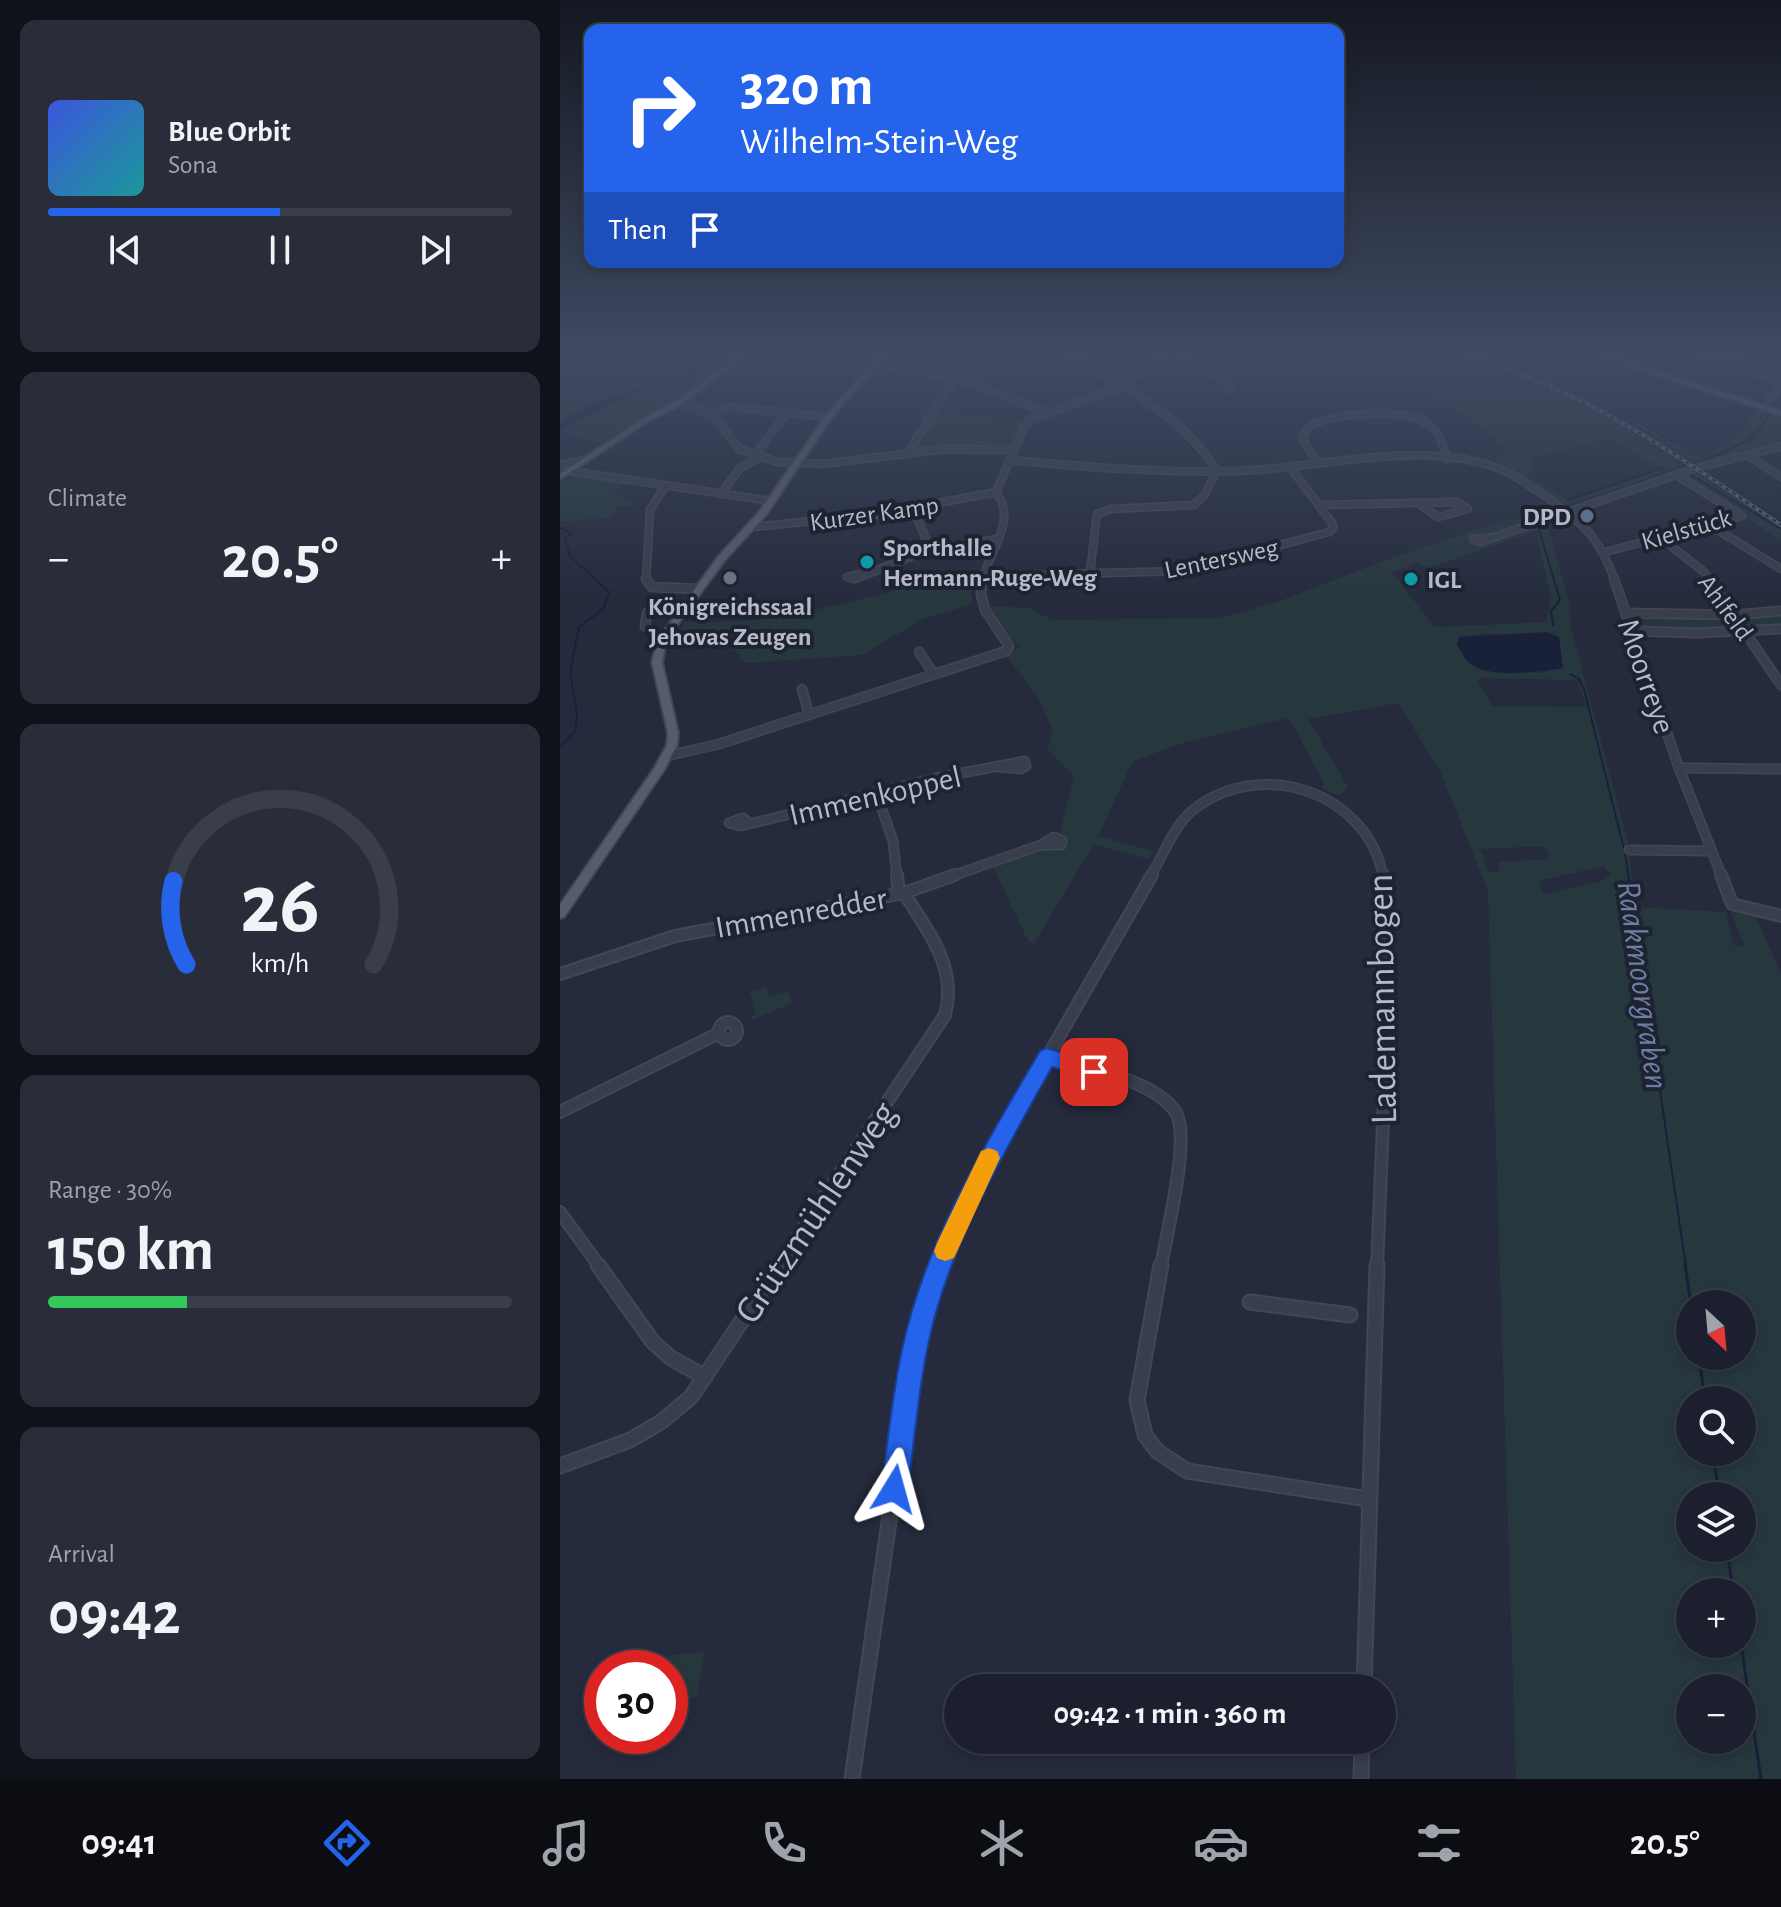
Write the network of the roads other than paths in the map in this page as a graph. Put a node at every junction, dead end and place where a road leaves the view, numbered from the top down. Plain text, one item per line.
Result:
1 (621, 437) edge
2 (728, 437) edge
3 (770, 437) edge
4 (815, 437) edge
5 (918, 437) edge
6 (1020, 437) edge
7 (1191, 437) edge
8 (1302, 437) edge
9 (1439, 437) edge
10 (1781, 446) edge
11 (1015, 450) junction
12 (907, 454) junction
13 (1747, 455) junction
14 (756, 457) junction
15 (1447, 459) junction
16 (586, 460) junction
17 (1010, 460) junction
18 (799, 462) junction
19 (1318, 464) junction
20 (560, 465) edge
21 (1290, 467) junction
22 (570, 471) junction
23 (1217, 471) junction
24 (1676, 475) junction
25 (560, 477) edge
26 (1781, 477) edge
27 (666, 485) junction
28 (996, 492) junction
29 (721, 494) junction
30 (771, 501) junction
31 (1418, 503) junction
32 (1319, 505) junction
33 (913, 509) junction
34 (1568, 512) junction
35 (1711, 526) junction
36 (752, 527) junction
37 (1494, 538) dead end
38 (1661, 538) junction
39 (926, 539) dead end
40 (998, 539) junction
41 (1605, 552) junction
42 (1781, 569) edge
43 (871, 571) dead end
44 (1090, 573) junction
45 (983, 576) junction
46 (698, 589) junction
47 (683, 608) junction
48 (1781, 611) edge
49 (1626, 613) junction
50 (1734, 615) junction
51 (645, 626) dead end
52 (1781, 629) edge
53 (1633, 631) junction
54 (1745, 632) junction
55 (919, 652) dead end
56 (934, 674) junction
57 (1781, 685) edge
58 (802, 689) dead end
59 (809, 715) junction
60 (667, 756) junction
61 (1000, 767) dead end
62 (1679, 768) junction
63 (1781, 769) edge
64 (876, 792) junction
65 (749, 823) dead end
66 (1041, 845) dead end
67 (1629, 850) dead end
68 (1710, 851) junction
69 (902, 894) junction
70 (560, 914) edge
71 (1781, 916) edge
72 (560, 974) edge
73 (717, 1034) dead end
74 (1047, 1057) junction
75 (560, 1112) edge
76 (560, 1212) edge
77 (1250, 1302) dead end
78 (1350, 1315) dead end
79 (705, 1377) junction
80 (560, 1466) edge
81 (1368, 1499) junction
82 (1364, 1674) edge
83 (1362, 1754) edge
84 (852, 1779) edge
85 (1361, 1779) edge

1 - 16 main road
2 - 14 street
3 - 14 street
4 - 18 main road
5 - 12 street
6 - 11 street
7 - 23 street
8 - 19 street
9 - 15 street
10 - 13 street
11 - 12 street
11 - 17 street
12 - 18 street
13 - 24 street
13 - 26 street
14 - 18 street
14 - 29 street
15 - 19 street, Moorreye
15 - 34 street, Moorreye
16 - 20 street
16 - 22 main road
17 - 23 street, Moorreye
17 - 28 street
18 - 30 main road
19 - 21 street, Moorreye
21 - 23 street, Moorreye
21 - 32 street
22 - 25 main road
22 - 27 street
23 - 44 street
24 - 34 street
24 - 35 street, Kielstück
27 - 29 street
27 - 46 street
28 - 33 street, Kurzer Kamp
28 - 40 street
29 - 30 street
30 - 36 main road
31 - 31 street
31 - 32 street
32 - 44 street, Lentersweg
33 - 36 street, Kurzer Kamp
33 - 39 street
34 - 37 street
34 - 41 street, Moorreye
35 - 38 street, Kielstück
35 - 42 street
36 - 46 main road
38 - 41 street, Kielstück
38 - 50 street, Ahlfeld
40 - 43 street
40 - 45 street
41 - 49 street, Moorreye
44 - 45 street, Lentersweg
45 - 56 street
46 - 47 main road
47 - 51 street
47 - 60 main road
48 - 50 street
49 - 50 street
49 - 53 street, Moorreye
50 - 54 street, Ahlfeld
52 - 54 street
53 - 54 street
53 - 62 street, Moorreye
54 - 57 street, Ahlfeld
55 - 56 street
56 - 59 street
58 - 59 street
59 - 60 street
60 - 70 main road
61 - 64 street, Immenkoppel
62 - 63 street
62 - 68 street, Moorreye
64 - 65 street, Immenkoppel
64 - 69 street
66 - 69 street, Immenredder
67 - 68 street
68 - 71 street, Moorreye
69 - 72 street, Immenredder
69 - 79 street, Grützmühlenweg
73 - 75 street
74 - 81 street
74 - 81 street, Lademannbogen
74 - 84 street, Lademannbogen
76 - 79 street
77 - 78 street
79 - 80 street, Grützmühlenweg
81 - 82 street, Lademannbogen
83 - 85 street

